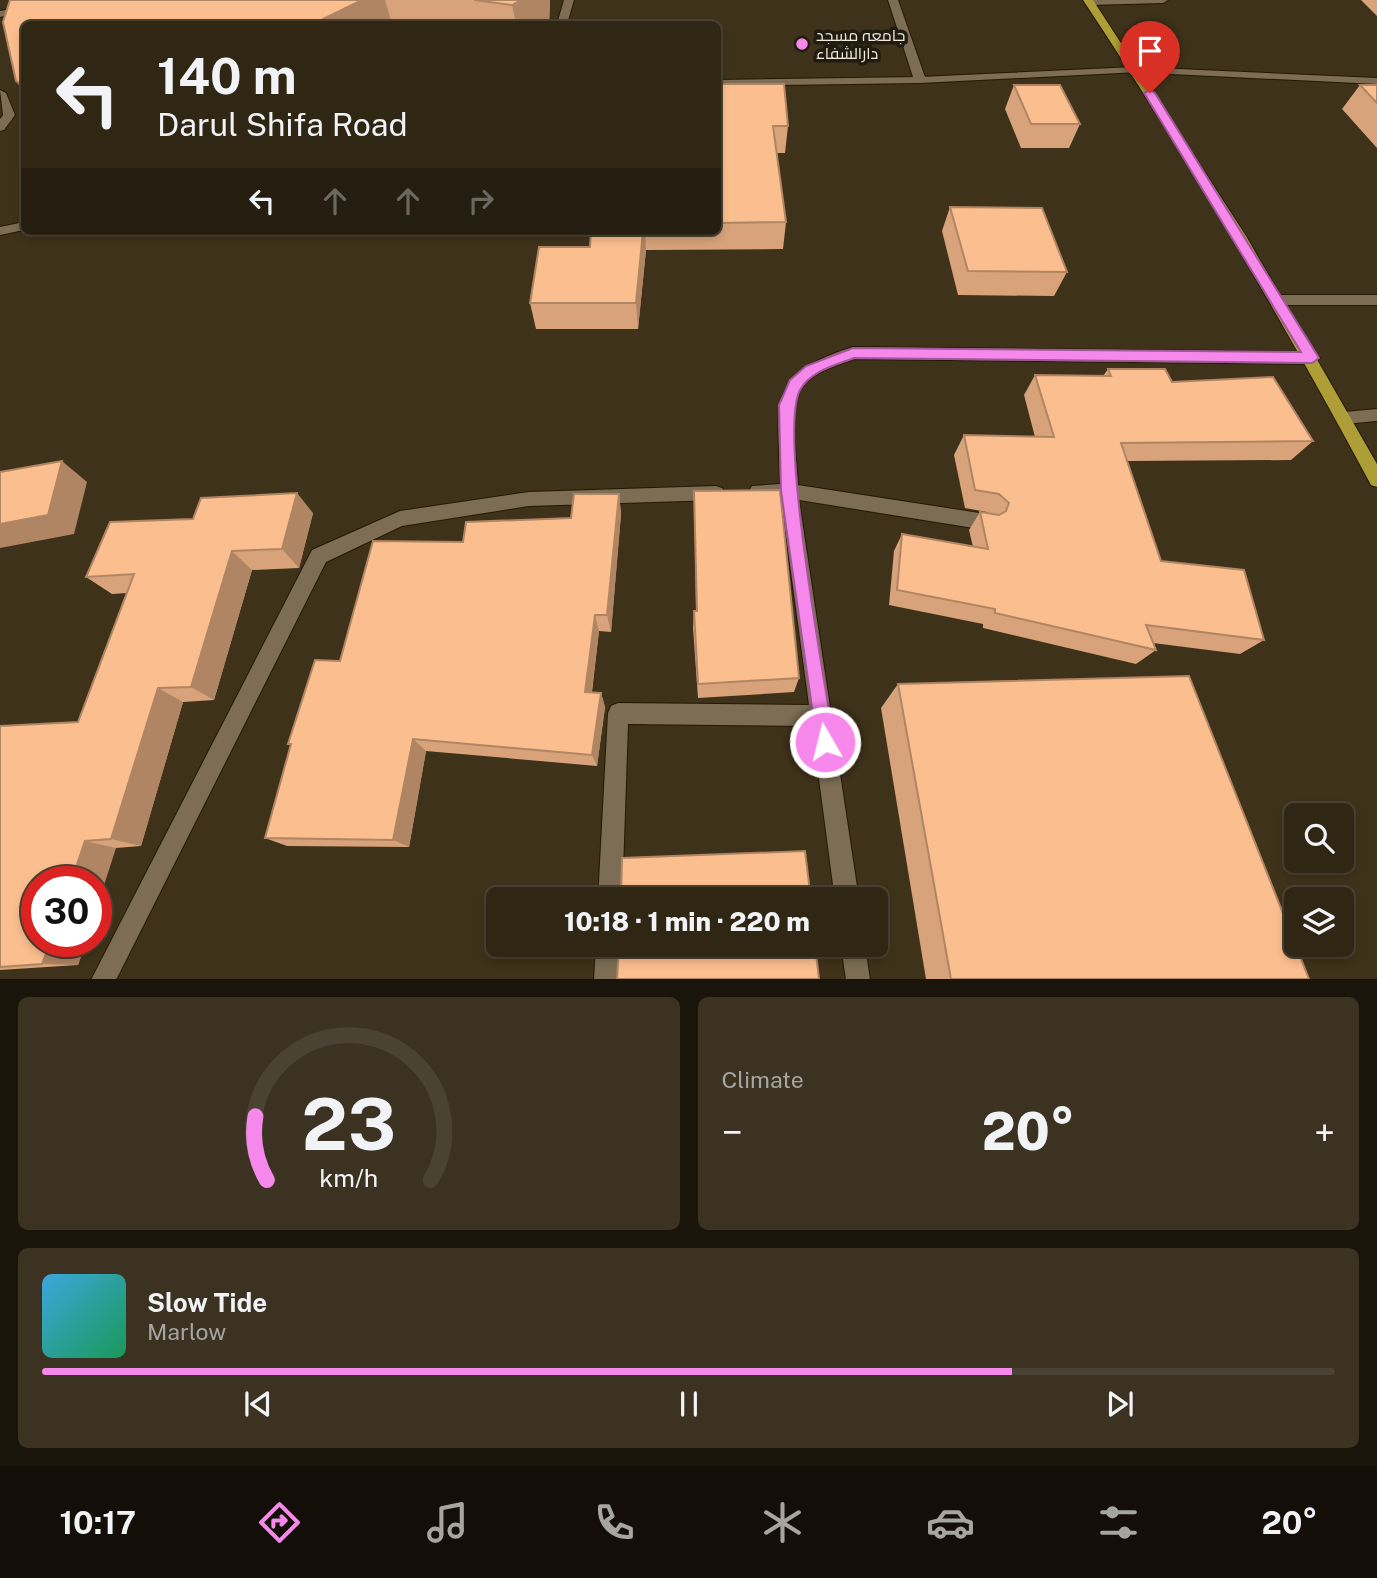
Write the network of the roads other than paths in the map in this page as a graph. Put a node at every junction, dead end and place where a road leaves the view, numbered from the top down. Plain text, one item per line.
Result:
1 (75, 0) edge
2 (569, 0) edge
3 (893, 0) edge
4 (1163, 0) edge
5 (1088, 1) edge
6 (0, 14) edge
7 (563, 21) edge
8 (1135, 71) junction
9 (920, 80) junction
10 (1377, 81) edge
11 (721, 83) edge
12 (0, 93) edge
13 (0, 127) edge
14 (21, 227) edge
15 (0, 231) edge
16 (1279, 300) junction
17 (1377, 300) edge
18 (1312, 358) junction
19 (1377, 415) edge
20 (1344, 418) junction
21 (1377, 480) edge
22 (789, 491) junction
23 (986, 522) edge
24 (821, 716) junction
25 (611, 887) edge
26 (845, 887) edge
27 (608, 957) edge
28 (855, 957) edge
29 (103, 979) edge
30 (607, 979) edge
31 (858, 979) edge

1 - 6 street
2 - 7 street
3 - 9 street
4 - 5 street
5 - 8 main road
8 - 9 street
8 - 10 street
8 - 16 main road
9 - 11 street
12 - 13 street
14 - 15 street
16 - 17 street
16 - 18 main road
18 - 20 main road
18 - 22 street
19 - 20 street
20 - 21 main road
22 - 23 street
22 - 24 street
22 - 29 street
24 - 25 street
24 - 26 street
27 - 30 street
28 - 31 street

